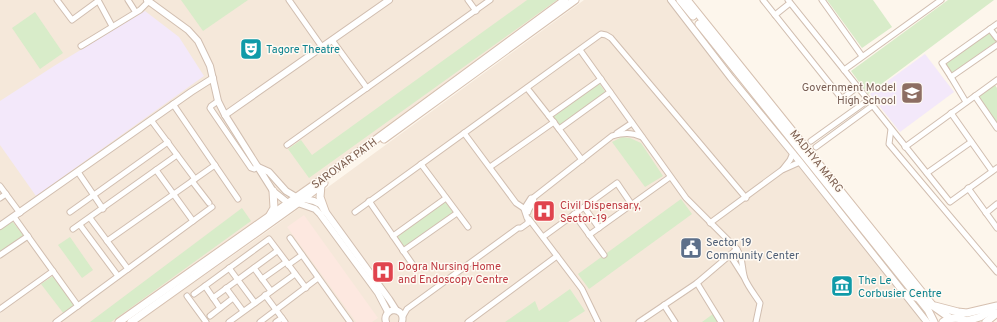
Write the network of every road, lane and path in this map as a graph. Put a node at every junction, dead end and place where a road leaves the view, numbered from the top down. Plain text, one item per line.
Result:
1 (57, 0) edge
2 (98, 0) edge
3 (128, 0) edge
4 (289, 0) edge
5 (389, 0) edge
6 (468, 0) edge
7 (490, 0) edge
8 (565, 0) edge
9 (575, 0) edge
10 (671, 0) edge
11 (680, 0) edge
12 (686, 0) edge
13 (763, 0) edge
14 (822, 0) edge
15 (941, 0) edge
16 (147, 1) edge
17 (789, 1) edge
18 (476, 10) junction
19 (135, 11) junction
20 (774, 15) junction
21 (997, 24) edge
22 (112, 26) junction
23 (990, 29) junction
24 (997, 38) edge
25 (332, 40) junction
26 (997, 44) edge
27 (81, 46) dead end
28 (322, 47) junction
29 (580, 50) junction
30 (862, 56) junction
31 (844, 70) junction
32 (952, 77) junction
33 (212, 78) junction
34 (601, 79) junction
35 (996, 82) edge
36 (214, 85) junction
37 (857, 87) junction
38 (367, 88) junction
39 (527, 88) junction
40 (191, 92) junction
41 (610, 92) junction
42 (975, 96) junction
43 (868, 100) junction
44 (218, 101) junction
45 (966, 102) junction
46 (173, 104) junction
47 (872, 106) junction
48 (951, 114) junction
49 (225, 115) junction
50 (549, 116) junction
51 (152, 120) junction
52 (554, 122) junction
53 (632, 123) junction
54 (997, 128) edge
55 (559, 129) junction
56 (891, 129) junction
57 (464, 133) junction
58 (612, 136) junction
59 (643, 138) junction
60 (811, 141) dead end
61 (168, 142) junction
62 (971, 142) junction
63 (287, 145) dead end
64 (816, 147) dead end
65 (905, 147) junction
66 (793, 153) junction
67 (177, 155) junction
68 (582, 160) junction
69 (800, 162) junction
70 (421, 164) junction
71 (215, 165) junction
72 (258, 167) junction
73 (490, 167) junction
74 (997, 168) edge
75 (156, 170) junction
76 (782, 170) junction
77 (992, 171) junction
78 (78, 172) junction
79 (927, 173) junction
80 (670, 177) junction
81 (193, 180) junction
82 (0, 186) edge
83 (321, 186) junction
84 (968, 188) junction
85 (273, 191) junction
86 (6, 194) junction
87 (174, 194) junction
88 (93, 195) junction
89 (0, 198) edge
90 (305, 198) junction
91 (446, 198) junction
92 (746, 198) junction
93 (238, 199) dead end
94 (297, 200) junction
95 (369, 201) junction
96 (288, 202) junction
97 (997, 204) edge
98 (632, 205) junction
99 (584, 207) junction
100 (103, 208) junction
101 (526, 210) junction
102 (325, 211) junction
103 (70, 212) dead end
104 (355, 212) dead end
105 (457, 212) junction
106 (20, 213) junction
107 (986, 213) junction
108 (574, 214) junction
109 (270, 216) junction
110 (14, 217) junction
111 (90, 218) junction
112 (193, 220) junction
113 (529, 220) junction
114 (710, 223) junction
115 (80, 225) junction
116 (0, 226) edge
117 (468, 227) dead end
118 (333, 228) junction
119 (599, 228) junction
120 (997, 228) edge
121 (73, 230) dead end
122 (589, 235) junction
123 (28, 236) junction
124 (393, 236) junction
125 (543, 237) junction
126 (290, 238) dead end
127 (107, 241) junction
128 (737, 249) junction
129 (403, 250) junction
130 (278, 251) junction
131 (0, 255) edge
132 (302, 255) junction
133 (604, 255) dead end
134 (730, 255) junction
135 (557, 256) junction
136 (287, 264) junction
137 (412, 265) dead end
138 (229, 268) junction
139 (254, 268) junction
140 (128, 269) junction
141 (53, 271) junction
142 (997, 272) edge
143 (295, 274) junction
144 (118, 276) junction
145 (318, 278) junction
146 (745, 278) junction
147 (262, 279) junction
148 (238, 280) junction
149 (697, 283) junction
150 (204, 286) junction
151 (226, 288) junction
152 (306, 288) junction
153 (271, 291) junction
154 (380, 291) junction
155 (902, 292) junction
156 (194, 294) dead end
157 (265, 295) junction
158 (187, 296) dead end
159 (213, 298) junction
160 (233, 298) junction
161 (918, 298) junction
162 (255, 303) junction
163 (664, 305) junction
164 (78, 306) junction
165 (997, 306) edge
166 (220, 308) junction
167 (930, 308) junction
168 (0, 309) edge
169 (277, 310) junction
170 (243, 312) junction
171 (388, 312) junction
172 (997, 314) edge
173 (400, 315) edge
174 (210, 316) dead end
175 (950, 318) junction
176 (283, 320) edge
177 (205, 321) edge
178 (967, 321) edge
179 (56, 322) edge
180 (119, 322) edge
181 (131, 322) edge
182 (228, 322) edge
183 (260, 322) edge
184 (276, 322) edge
185 (350, 322) edge
186 (386, 322) edge
187 (468, 322) edge
188 (598, 322) edge
189 (639, 322) edge
190 (675, 322) edge
191 (721, 322) edge
192 (756, 322) edge
193 (927, 322) edge
194 (934, 322) edge
195 (943, 322) edge
196 (986, 322) edge
197 (993, 322) edge

1 - 2 street
2 - 22 street
3 - 19 street
4 - 28 street
5 - 25 street
6 - 18 street
7 - 18 street
8 - 94 main road, SAROVAR PATH
9 - 83 main road, SAROVAR PATH
10 - 66 street
11 - 161 main road, MADHYA MARG
12 - 167 main road, MADHYA MARG
13 - 20 street
14 - 30 street
15 - 30 street
16 - 19 street
16 - 33 street
17 - 20 street
17 - 31 street
18 - 38 street
19 - 22 street
20 - 37 street
21 - 23 street
22 - 27 street
23 - 24 street
23 - 32 street
25 - 28 street
25 - 38 street
26 - 32 street
28 - 49 street
29 - 34 street
29 - 39 street
29 - 92 street
30 - 31 street
31 - 37 street
32 - 45 street
33 - 36 street
33 - 40 street
34 - 41 street
34 - 50 street
35 - 42 street
36 - 40 street
36 - 44 street
37 - 43 street
38 - 63 street
39 - 50 street
39 - 57 street
40 - 46 street
41 - 53 street
41 - 55 street
42 - 45 street
42 - 54 street
43 - 47 street
43 - 60 street
44 - 49 street
44 - 72 street
45 - 48 street
46 - 51 street
46 - 71 street
47 - 56 street
47 - 64 street
48 - 62 street
48 - 65 street
49 - 72 street
50 - 52 street
51 - 61 street
51 - 78 street
52 - 55 street
52 - 73 street
53 - 58 street
53 - 59 street
55 - 68 street
56 - 65 street
56 - 142 street
57 - 70 street
57 - 73 street
58 - 59 street
58 - 68 street
59 - 80 street
61 - 67 street
61 - 88 street
62 - 77 street
62 - 79 street
65 - 79 street
66 - 69 street
66 - 76 street
67 - 75 street
67 - 81 street
68 - 101 street
69 - 76 street
69 - 155 street
70 - 91 street
70 - 95 street
71 - 81 street
71 - 93 street
72 - 85 street
72 - 94 street
73 - 101 street
74 - 77 street
75 - 87 street
75 - 100 street
76 - 92 street
77 - 84 street
78 - 88 street
78 - 106 street
79 - 84 street
80 - 98 street
80 - 114 street
81 - 87 street
81 - 112 street
82 - 86 street
83 - 90 main road, SAROVAR PATH
83 - 102 main road
84 - 107 street
85 - 96 street
85 - 109 main road
86 - 89 street
86 - 106 street
87 - 112 street
87 - 127 street
88 - 100 street
88 - 103 street
90 - 94 main road, SAROVAR PATH
90 - 102 street
91 - 105 street
91 - 124 street
92 - 114 street
94 - 96 main road, SAROVAR PATH
94 - 118 street
94 - 181 main road, SAROVAR PATH
95 - 104 street
95 - 124 street
96 - 109 main road, SAROVAR PATH
97 - 107 street
98 - 99 street
98 - 119 street
99 - 108 street
99 - 119 street
100 - 111 street
101 - 113 street
102 - 118 street
105 - 117 street
105 - 129 street
106 - 110 street
107 - 120 street
108 - 122 street
108 - 125 street
109 - 180 main road, SAROVAR PATH
110 - 116 street
110 - 123 street
111 - 115 street
111 - 127 street
112 - 140 street
113 - 125 street
113 - 173 street
114 - 128 street
115 - 121 street
115 - 144 street
118 - 154 street
119 - 122 street
122 - 133 street
123 - 131 street
123 - 141 street
124 - 129 street
125 - 135 street
126 - 132 street
127 - 140 street
128 - 134 street
128 - 146 street
129 - 137 street
130 - 136 street
130 - 138 street
130 - 139 street
132 - 136 street
132 - 145 street
134 - 146 street
134 - 149 street
135 - 187 street
135 - 188 street
136 - 143 street
136 - 147 street
138 - 148 street
138 - 150 street
139 - 147 street
139 - 148 street
140 - 144 street
141 - 164 street
141 - 168 street
143 - 152 street
143 - 153 street
144 - 164 street
145 - 152 street
145 - 185 street
146 - 192 street
147 - 153 street
148 - 151 street
148 - 162 street
149 - 163 street
149 - 191 street
150 - 156 street
150 - 159 street
151 - 159 street
151 - 160 street
152 - 169 street
153 - 157 street
154 - 171 street
154 - 173 street
155 - 161 main road
155 - 193 street
157 - 162 street
157 - 169 street
158 - 177 street
159 - 166 street
160 - 166 street
160 - 170 street
161 - 167 main road, MADHYA MARG
162 - 170 street
163 - 189 street
163 - 190 street
164 - 179 street
165 - 167 main road
165 - 178 main road
166 - 174 street
167 - 175 main road, MADHYA MARG
167 - 193 main road
167 - 194 main road, MADHYA MARG
169 - 176 street
169 - 183 street
170 - 182 street
171 - 173 street
171 - 186 street
172 - 196 main road
172 - 197 main road
175 - 178 main road
175 - 195 main road
176 - 184 street

